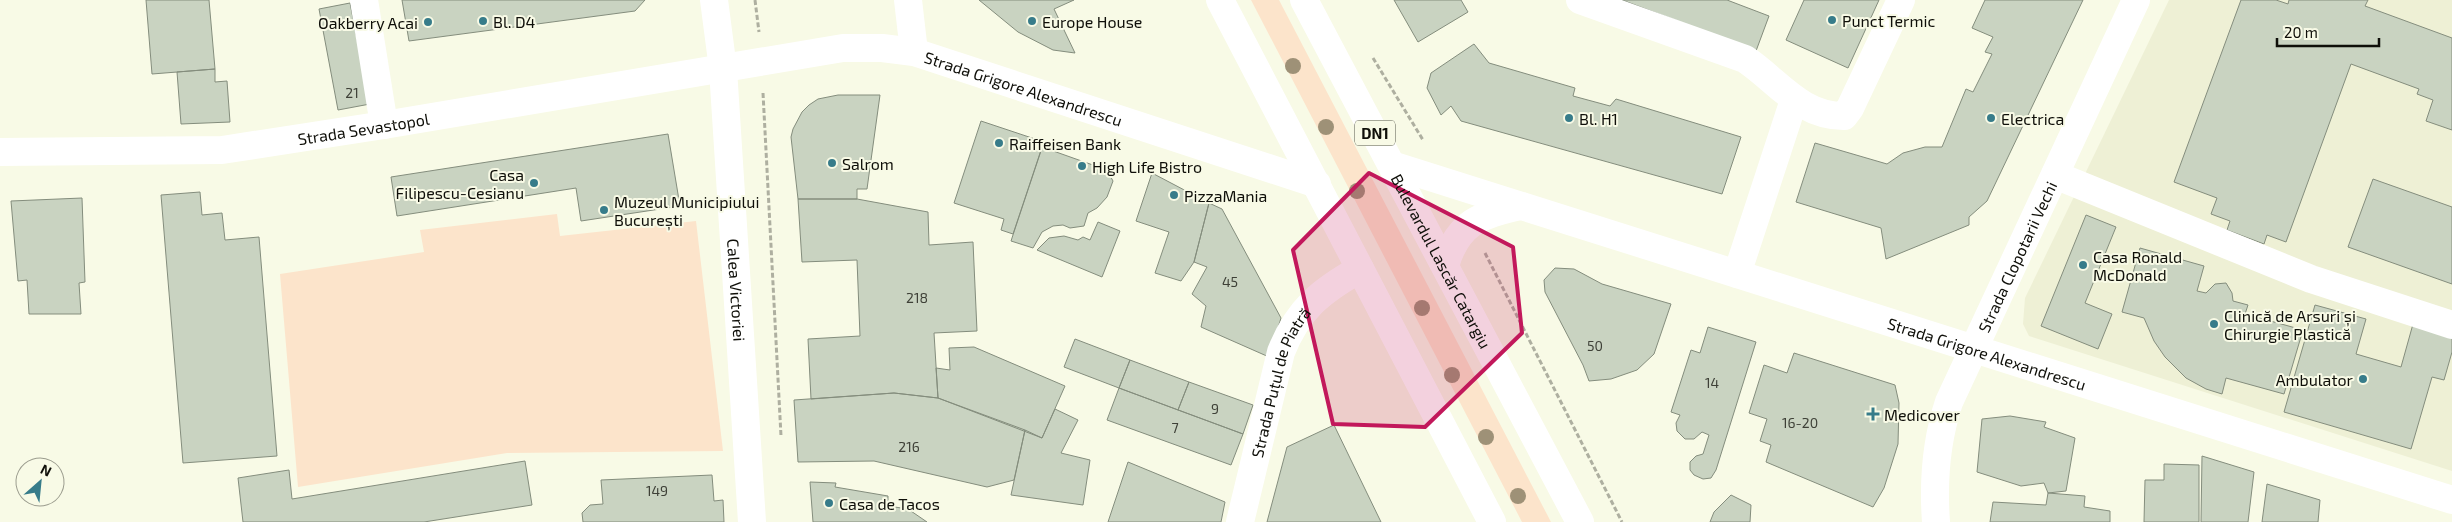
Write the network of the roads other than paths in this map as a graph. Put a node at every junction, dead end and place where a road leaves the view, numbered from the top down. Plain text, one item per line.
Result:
1 (364, 0) edge
2 (714, 0) edge
3 (908, 0) edge
4 (1220, 0) edge
5 (1304, 0) edge
6 (1580, 0) edge
7 (1901, 0) edge
8 (2136, 0) edge
9 (914, 52) junction
10 (723, 69) junction
11 (1794, 100) junction
12 (384, 125) junction
13 (0, 152) edge
14 (1392, 165) junction
15 (2055, 175) junction
16 (1318, 184) junction
17 (1521, 206) junction
18 (1445, 266) junction
19 (1360, 268) junction
20 (1737, 274) junction
21 (2452, 325) edge
22 (1974, 349) junction
23 (2452, 500) edge
24 (752, 522) edge
25 (1240, 522) edge
26 (1492, 522) edge
27 (1580, 522) edge
28 (1936, 522) edge

1 - 12 street
2 - 10 street, Calea Victoriei
3 - 9 street
4 - 16 street
5 - 14 street, Bulevardul Lascăr Catargiu / DN1
6 - 11 street
7 - 11 street
8 - 15 street, Strada Clopotarii Vechi
9 - 10 street, Strada Grigore Alexandrescu
9 - 16 street, Strada Grigore Alexandrescu
10 - 12 street, Strada Sevastopol
10 - 24 street, Calea Victoriei
11 - 20 street
12 - 13 street, Strada Sevastopol
14 - 17 street, Strada Grigore Alexandrescu
14 - 18 street, Bulevardul Lascăr Catargiu / DN1
15 - 21 street
15 - 22 street, Strada Clopotarii Vechi
16 - 19 street
17 - 18 street, Strada Grigore Alexandrescu
17 - 20 street, Strada Grigore Alexandrescu
18 - 27 street, Bulevardul Lascăr Catargiu / DN1
19 - 25 street, Strada Puțul de Piatră
19 - 26 street
20 - 22 street, Strada Grigore Alexandrescu
22 - 23 street, Strada Grigore Alexandrescu
22 - 28 street, Strada Clopotarii Vechi

